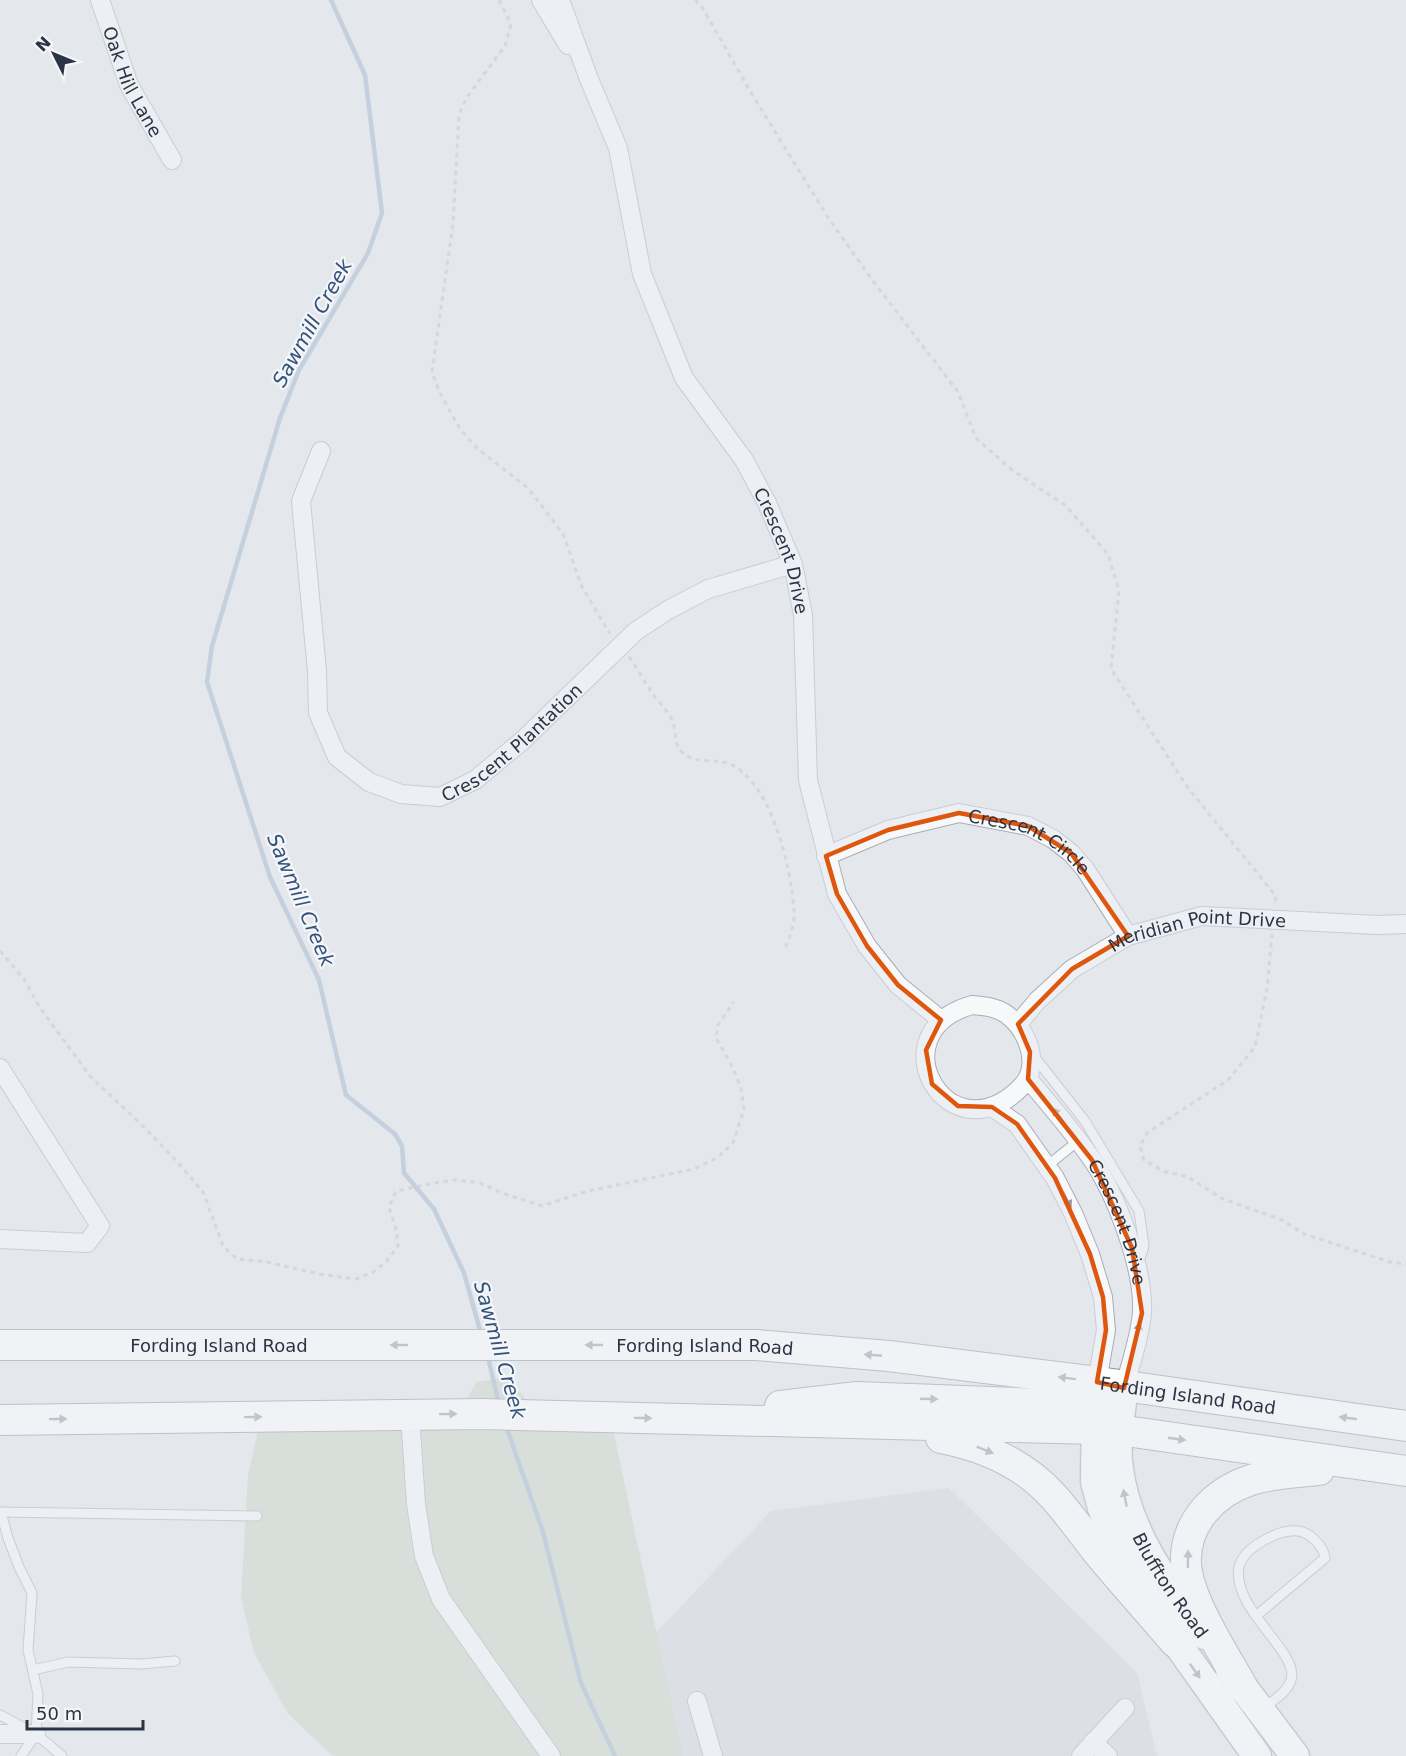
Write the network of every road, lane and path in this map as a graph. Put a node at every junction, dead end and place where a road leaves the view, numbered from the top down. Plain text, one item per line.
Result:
1 (100, 0) edge
2 (499, 0) edge
3 (541, 0) edge
4 (560, 0) edge
5 (694, 0) edge
6 (589, 79) junction
7 (172, 160) dead end
8 (321, 451) dead end
9 (793, 564) junction
10 (620, 645) junction
11 (826, 856) junction
12 (1274, 919) junction
13 (1406, 924) edge
14 (1128, 936) junction
15 (784, 950) dead end
16 (0, 951) edge
17 (734, 1002) dead end
18 (941, 1020) junction
19 (1018, 1024) junction
20 (1030, 1052) junction
21 (0, 1068) edge
22 (1028, 1079) junction
23 (992, 1107) junction
24 (1078, 1141) junction
25 (1047, 1166) junction
26 (0, 1239) edge
27 (1406, 1264) edge
28 (1137, 1270) junction
29 (0, 1345) edge
30 (146, 1345) junction
31 (0, 1361) edge
32 (1106, 1406) junction
33 (410, 1415) junction
34 (683, 1419) junction
35 (0, 1420) edge
36 (867, 1424) junction
37 (1406, 1426) edge
38 (1358, 1464) junction
39 (1406, 1471) edge
40 (0, 1512) edge
41 (257, 1516) dead end
42 (1256, 1616) junction
43 (1175, 1642) junction
44 (175, 1660) dead end
45 (33, 1670) junction
46 (1252, 1700) junction
47 (697, 1701) dead end
48 (1125, 1708) dead end
49 (0, 1715) edge
50 (0, 1734) edge
51 (36, 1734) junction
52 (1094, 1742) junction
53 (21, 1756) edge
54 (62, 1756) edge
55 (551, 1756) edge
56 (713, 1756) edge
57 (1081, 1756) edge
58 (1108, 1756) edge
59 (1257, 1756) edge
60 (1295, 1756) edge

1 - 7 street, Oak Hill Lane
2 - 10 path
3 - 6 street, Crescent Drive
4 - 6 street, Crescent Drive
5 - 12 path
6 - 9 street, Crescent Drive
8 - 10 street, Crescent Plantation
9 - 10 street, Crescent Plantation
9 - 11 street, Crescent Drive
10 - 15 path
11 - 14 street, Crescent Circle
11 - 18 street, Crescent Drive
12 - 13 street, Meridian Point Drive
12 - 14 street, Meridian Point Drive
12 - 27 path
14 - 19 street, Meridian Point Drive
16 - 17 path
18 - 19 street
18 - 23 street
19 - 20 street
20 - 22 street
20 - 28 lane
21 - 26 street
22 - 23 street
24 -> 22 street, Crescent Drive
23 - 25 street, Crescent Drive
24 - 25 lane
24 - 28 street, Crescent Drive
25 -> 32 street, Crescent Drive
32 -> 28 street, Crescent Drive
29 - 30 highway, Fording Island Road
30 - 31 highway
32 -> 30 highway, Fording Island Road
34 -> 32 highway
32 - 36 highway, Fording Island Road
37 -> 32 highway, Fording Island Road
32 -> 38 highway, Fording Island Road
32 - 43 main road, Bluffton Road
46 -> 32 main road, Bluffton Road
33 -> 34 highway, Fording Island Road
35 -> 33 highway, Fording Island Road
33 - 55 street
34 - 36 highway, Fording Island Road
36 -> 43 highway
38 - 39 highway, Fording Island Road
46 -> 38 highway
40 - 41 lane
40 - 45 lane
42 - 42 lane
42 - 46 lane
43 -> 59 main road, Bluffton Road
44 - 45 lane
45 - 51 lane
46 - 60 main road, Bluffton Road
47 - 56 street
48 - 52 street
49 - 51 lane
50 - 51 street
51 - 53 lane
51 - 54 lane
52 - 57 street
52 - 58 street

